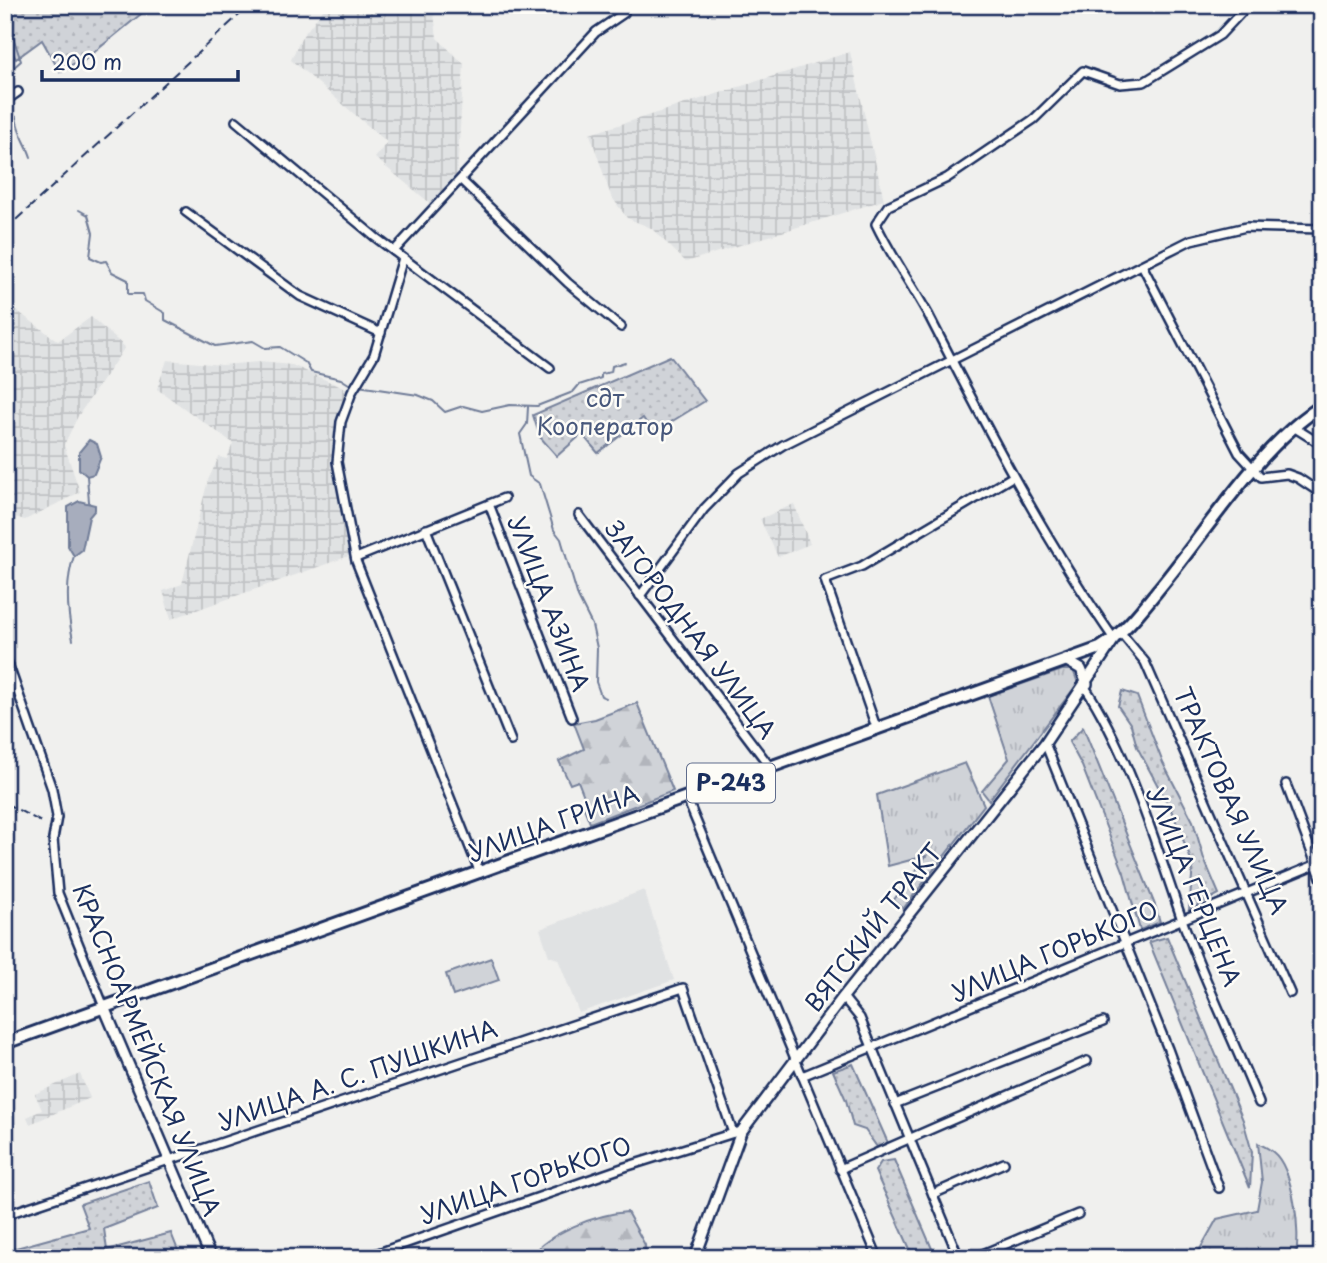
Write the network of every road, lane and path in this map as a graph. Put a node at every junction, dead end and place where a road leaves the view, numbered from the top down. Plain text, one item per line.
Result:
1 (1248, 5) edge
2 (624, 13) dead end
3 (18, 92) dead end
4 (5, 101) edge
5 (236, 121) dead end
6 (461, 180) junction
7 (186, 212) dead end
8 (1322, 229) edge
9 (394, 251) junction
10 (403, 258) junction
11 (1142, 265) junction
12 (621, 327) dead end
13 (381, 332) junction
14 (951, 358) junction
15 (550, 368) dead end
16 (1322, 406) edge
17 (1295, 428) junction
18 (1322, 445) edge
19 (1252, 471) junction
20 (1012, 477) junction
21 (1322, 494) edge
22 (504, 498) dead end
23 (489, 504) junction
24 (579, 515) dead end
25 (426, 529) junction
26 (356, 558) junction
27 (640, 596) junction
28 (1118, 636) junction
29 (5, 655) edge
30 (1067, 661) junction
31 (1086, 686) junction
32 (572, 718) dead end
33 (877, 730) junction
34 (511, 741) dead end
35 (1045, 743) junction
36 (771, 768) junction
37 (1286, 783) dead end
38 (687, 799) junction
39 (1318, 863) edge
40 (480, 873) junction
41 (1322, 880) edge
42 (1246, 892) junction
43 (1182, 920) junction
44 (1124, 944) junction
45 (1290, 993) dead end
46 (843, 997) junction
47 (104, 1007) junction
48 (1103, 1022) dead end
49 (5, 1043) edge
50 (873, 1048) junction
51 (796, 1059) junction
52 (1087, 1061) dead end
53 (802, 1076) junction
54 (1259, 1103) dead end
55 (895, 1104) junction
56 (737, 1133) junction
57 (911, 1138) junction
58 (172, 1160) junction
59 (1004, 1163) dead end
60 (841, 1168) junction
61 (1219, 1188) dead end
62 (933, 1194) junction
63 (5, 1214) edge
64 (1078, 1214) dead end
65 (377, 1256) edge
66 (211, 1258) edge
67 (364, 1258) edge
68 (695, 1258) edge
69 (878, 1258) edge
70 (959, 1258) edge
71 (973, 1258) edge

1 - 14 street, ТРАКТОВАЯ УЛИЦА
2 - 6 street
3 - 4 street
5 - 9 street
6 - 9 street
6 - 12 street
7 - 13 street
8 - 11 street
9 - 10 street
10 - 13 street
10 - 15 street
11 - 14 street
11 - 19 street
13 - 26 street
14 - 20 street, ТРАКТОВАЯ УЛИЦА
14 - 27 street
16 - 17 highway, Р-243
17 - 18 street
17 - 19 highway, Р-243
19 - 21 street
19 - 28 highway, Р-243
20 - 28 street, ТРАКТОВАЯ УЛИЦА
20 - 33 street
22 - 23 street
23 - 25 street
23 - 32 street, УЛИЦА АЗИНА
24 - 27 street, ЗАГОРОДНАЯ УЛИЦА
25 - 26 street
25 - 34 street
26 - 40 street
27 - 36 street, ЗАГОРОДНАЯ УЛИЦА
28 - 30 highway, УЛИЦА ГРИНА / Р-243
28 - 31 main road, ВЯТСКИЙ ТРАКТ
28 - 42 street, ТРАКТОВАЯ УЛИЦА
29 - 47 street, КРАСНОАРМЕЙСКАЯ УЛИЦА
30 - 31 main road
30 - 33 highway, УЛИЦА ГРИНА / Р-243
31 - 35 main road, ВЯТСКИЙ ТРАКТ
31 - 43 street, УЛИЦА ГЕРЦЕНА
33 - 36 highway, УЛИЦА ГРИНА / Р-243
35 - 44 street
35 - 46 main road, ВЯТСКИЙ ТРАКТ
36 - 38 highway, УЛИЦА ГРИНА / Р-243
37 - 39 street
38 - 40 highway, УЛИЦА ГРИНА / Р-243
38 - 51 street
39 - 41 street
39 - 42 street, УЛИЦА ГОРЬКОГО
40 - 47 highway, УЛИЦА ГРИНА / Р-243
42 - 43 street, УЛИЦА ГОРЬКОГО
42 - 45 street, ТРАКТОВАЯ УЛИЦА
43 - 44 street, УЛИЦА ГОРЬКОГО
43 - 54 street, УЛИЦА ГЕРЦЕНА
44 - 50 street, УЛИЦА ГОРЬКОГО
44 - 61 street
46 - 50 street
46 - 51 main road, ВЯТСКИЙ ТРАКТ
47 - 49 highway, УЛИЦА ГРИНА / Р-243
47 - 58 main road, КРАСНОАРМЕЙСКАЯ УЛИЦА
48 - 55 street
50 - 53 street, УЛИЦА ГОРЬКОГО
50 - 55 street
51 - 53 street
51 - 56 main road, ВЯТСКИЙ ТРАКТ
52 - 57 street
53 - 60 street
55 - 57 street
56 - 58 street, УЛИЦА А. С. ПУШКИНА
56 - 65 street, УЛИЦА ГОРЬКОГО
56 - 68 main road, ВЯТСКИЙ ТРАКТ
57 - 60 street
57 - 62 street
58 - 63 street, УЛИЦА А. С. ПУШКИНА
58 - 66 main road, КРАСНОАРМЕЙСКАЯ УЛИЦА
59 - 62 street
60 - 69 street
62 - 70 street
64 - 71 street
65 - 67 street, УЛИЦА ГОРЬКОГО

